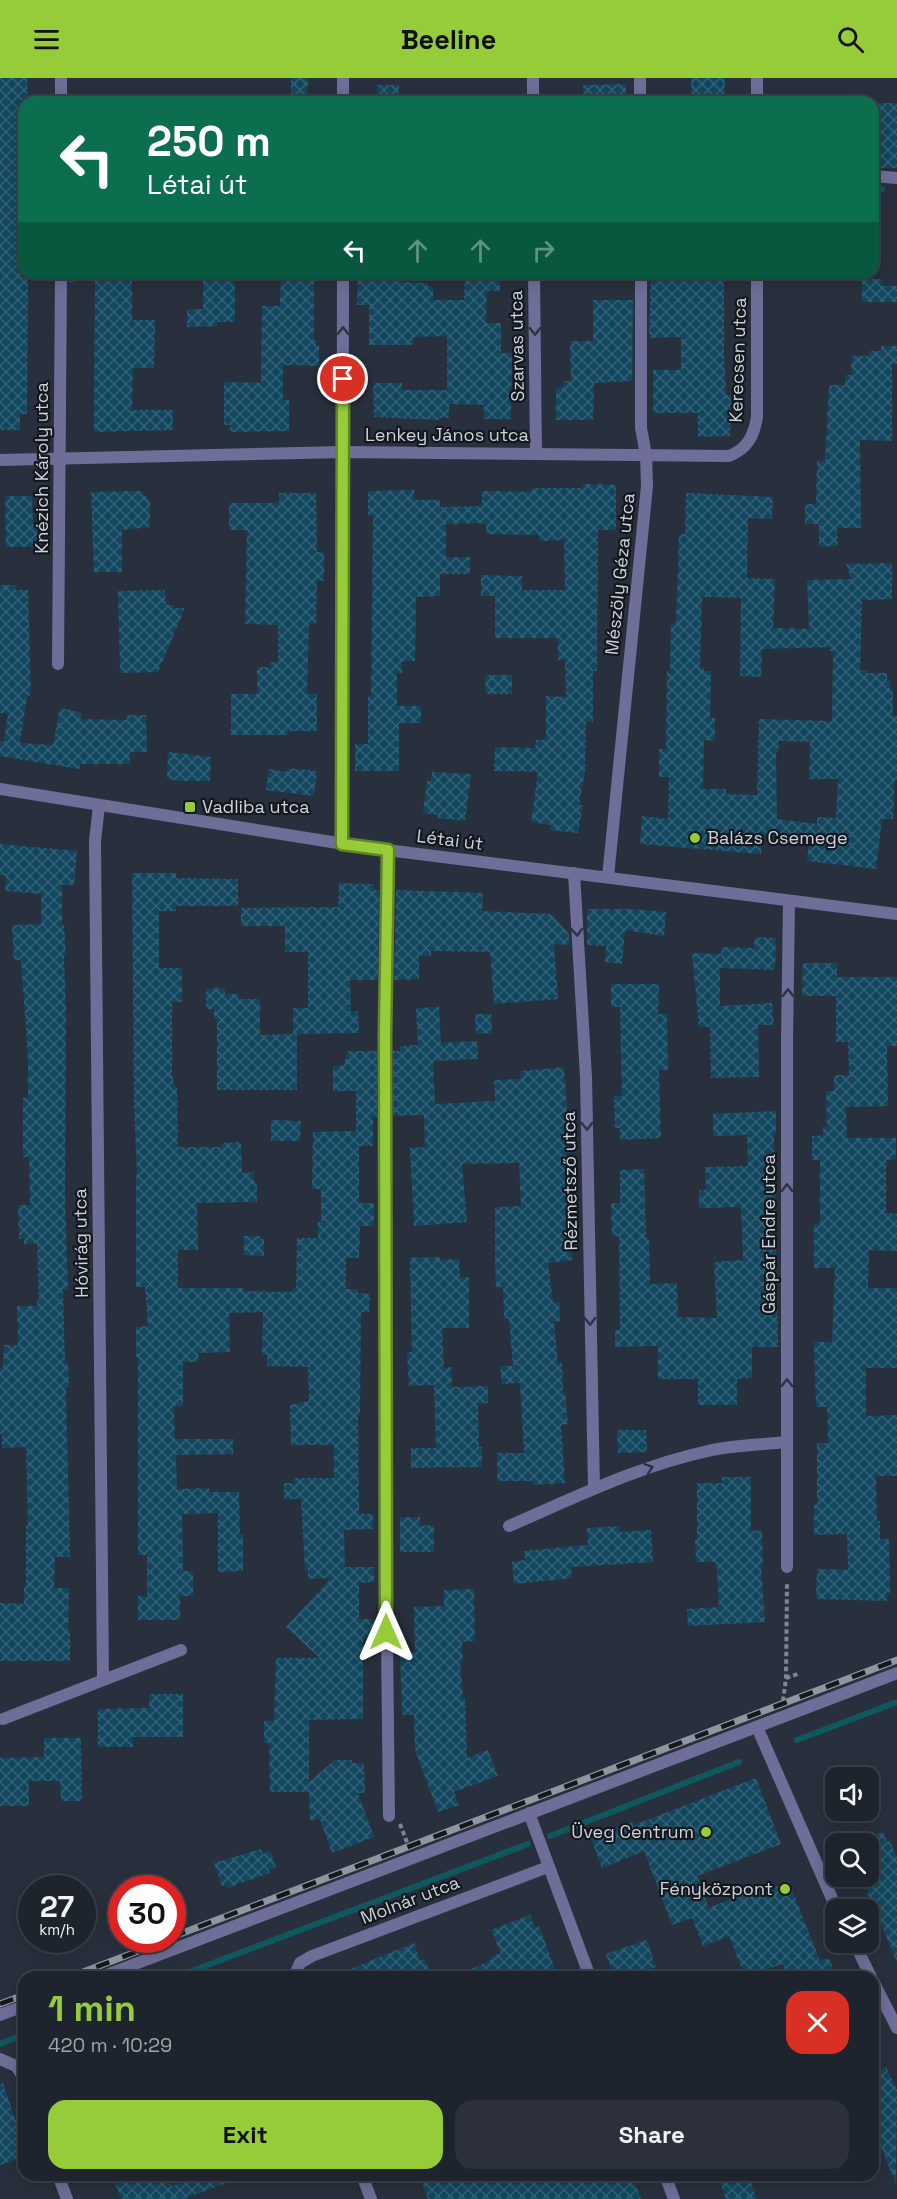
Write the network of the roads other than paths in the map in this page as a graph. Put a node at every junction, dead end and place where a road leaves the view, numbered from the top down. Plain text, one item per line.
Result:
1 (61, 78) edge
2 (343, 78) edge
3 (533, 78) edge
4 (640, 78) edge
5 (757, 78) edge
6 (61, 96) edge
7 (343, 96) edge
8 (533, 96) edge
9 (640, 96) edge
10 (757, 96) edge
11 (879, 176) edge
12 (897, 178) edge
13 (61, 279) edge
14 (343, 279) edge
15 (534, 279) edge
16 (641, 279) edge
17 (757, 279) edge
18 (746, 445) joint
19 (343, 452) junction
20 (536, 454) junction
21 (646, 455) junction
22 (61, 458) junction
23 (0, 460) edge
24 (58, 664) dead end
25 (0, 789) edge
26 (99, 806) junction
27 (342, 844) junction
28 (388, 850) junction
29 (574, 873) junction
30 (608, 878) junction
31 (789, 900) junction
32 (897, 914) edge
33 (786, 1442) junction
34 (594, 1488) junction
35 (509, 1526) dead end
36 (787, 1567) road end
37 (181, 1650) dead end
38 (897, 1673) edge
39 (103, 1679) junction
40 (3, 1719) dead end
41 (757, 1727) junction
42 (528, 1813) junction
43 (389, 1816) dead end
44 (548, 1867) junction
45 (832, 1899) edge
46 (859, 1953) edge
47 (116, 1971) edge
48 (295, 1971) edge
49 (588, 1971) edge
50 (868, 1971) edge
51 (879, 1993) edge
52 (18, 2008) edge
53 (0, 2015) edge
54 (897, 2028) edge
55 (0, 2059) edge
56 (18, 2069) edge
57 (60, 2181) edge
58 (364, 2181) edge
59 (667, 2181) edge
60 (67, 2199) edge
61 (370, 2199) edge
62 (674, 2199) edge

1 - 6 street
2 - 7 street
3 - 8 street
4 - 9 street
5 - 10 street
11 - 12 street
13 - 22 street, Knézich Károly utca
19 -> 14 street
15 -> 20 street, Szarvas utca
16 - 21 street, Mészöly Géza utca
17 - 18 street, Kerecsen utca
18 - 21 street, Lenkey János utca
19 - 20 street, Lenkey János utca
19 - 22 street, Lenkey János utca
19 - 27 street
20 - 21 street, Lenkey János utca
21 - 30 street, Mészöly Géza utca
22 - 23 street, Lenkey János utca
22 - 24 street, Knézich Károly utca
25 - 26 street, Létai út
26 - 27 street, Létai út
26 - 39 street, Hóvirág utca
27 - 28 street, Létai út
28 - 29 street, Létai út
28 - 43 street
29 - 30 street, Létai út
29 -> 34 street, Rézmetsző utca
30 - 31 street, Létai út
31 - 32 street, Létai út
33 -> 31 street, Gáspár Endre utca
34 -> 33 street
33 - 36 street, Gáspár Endre utca
34 - 35 street
37 - 39 street
38 - 41 street
39 - 40 street
41 - 42 street
41 - 45 street
42 - 44 street
42 - 47 street
44 - 48 street, Molnár utca
44 - 49 street
46 - 50 street
51 - 54 street
52 - 53 street
55 - 56 street
57 - 60 street
58 - 61 street
59 - 62 street

